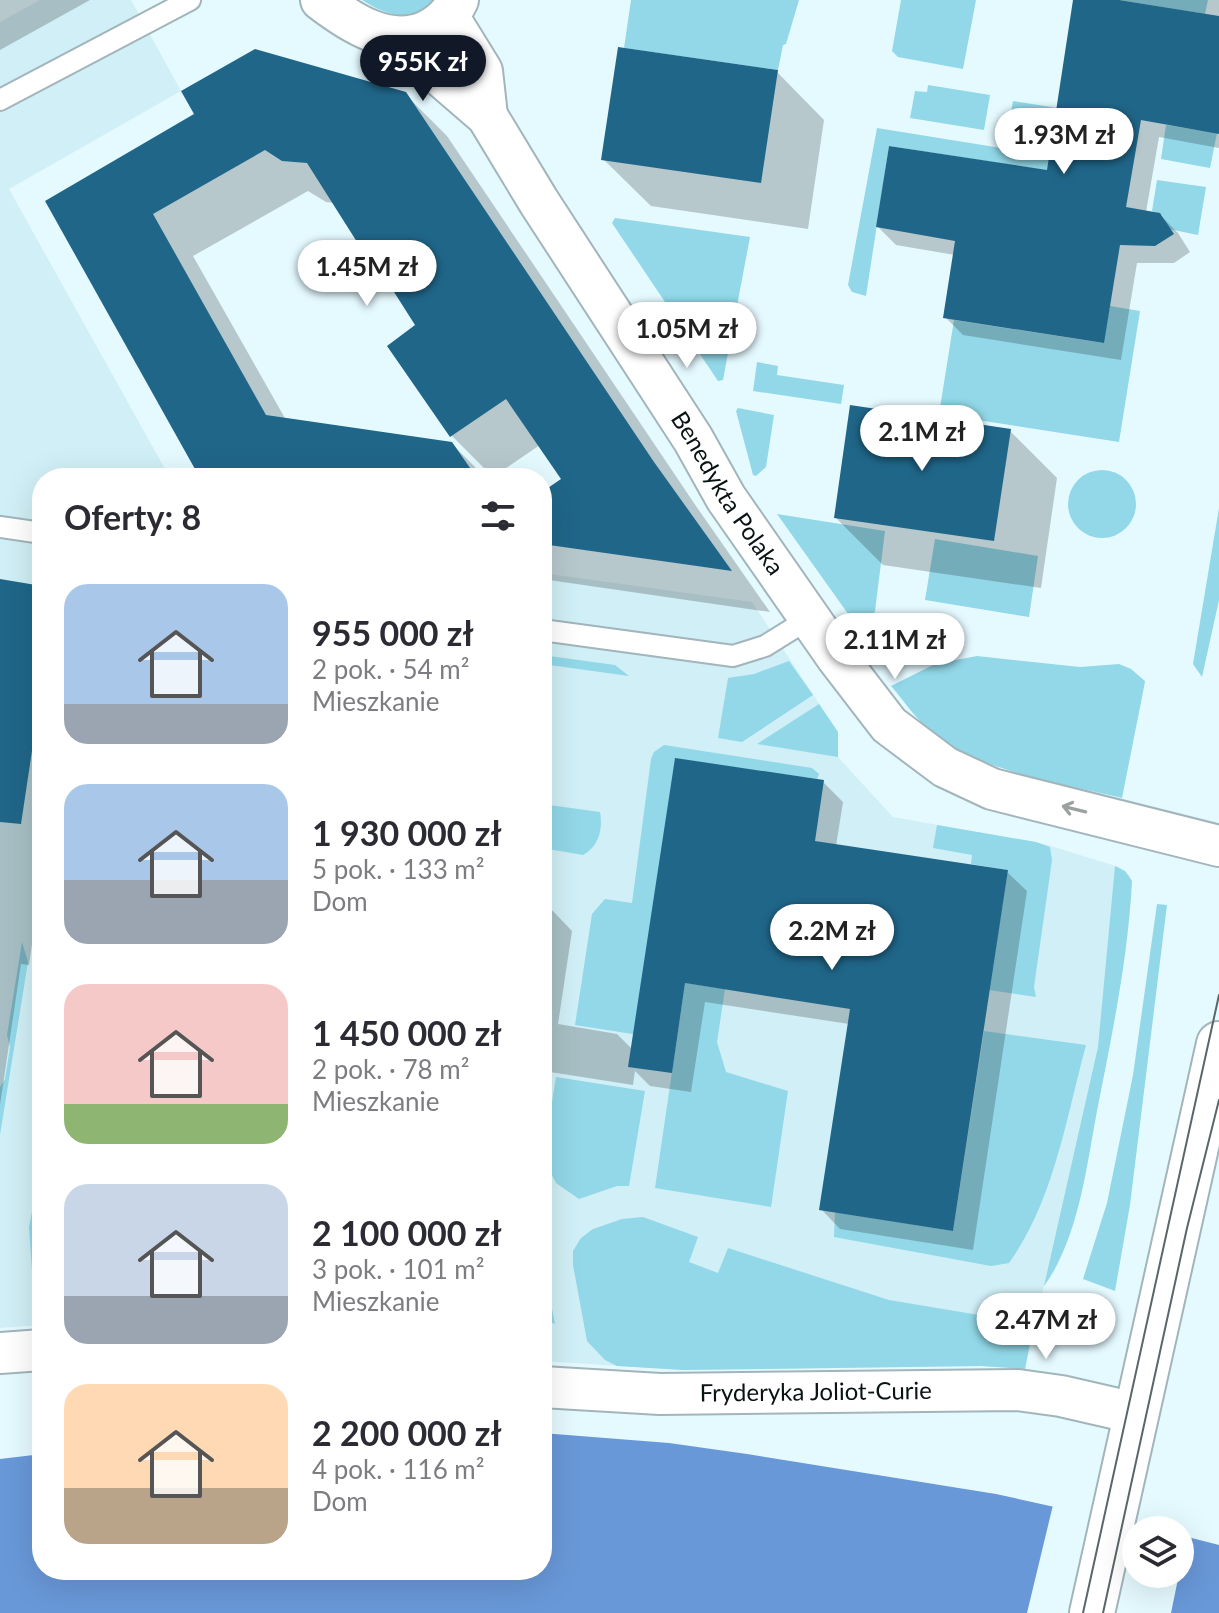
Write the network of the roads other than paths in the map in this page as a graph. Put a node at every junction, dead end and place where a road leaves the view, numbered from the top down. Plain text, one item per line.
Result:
1 (190, 0) edge
2 (321, 0) edge
3 (440, 18) edge
4 (0, 100) edge
5 (0, 527) edge
6 (32, 532) edge
7 (810, 618) junction
8 (552, 631) edge
9 (1219, 846) edge
10 (1219, 1044) edge
11 (1210, 1108) edge
12 (552, 1388) edge
13 (1135, 1413) junction
14 (1092, 1613) edge

1 - 4 lane
2 - 3 street
3 - 7 street, Benedykta Polaka
5 - 6 lane
7 - 8 lane
9 -> 7 street, Benedykta Polaka
10 - 11 main road
11 - 13 main road
12 - 13 street, Fryderyka Joliot-Curie
13 - 14 main road

